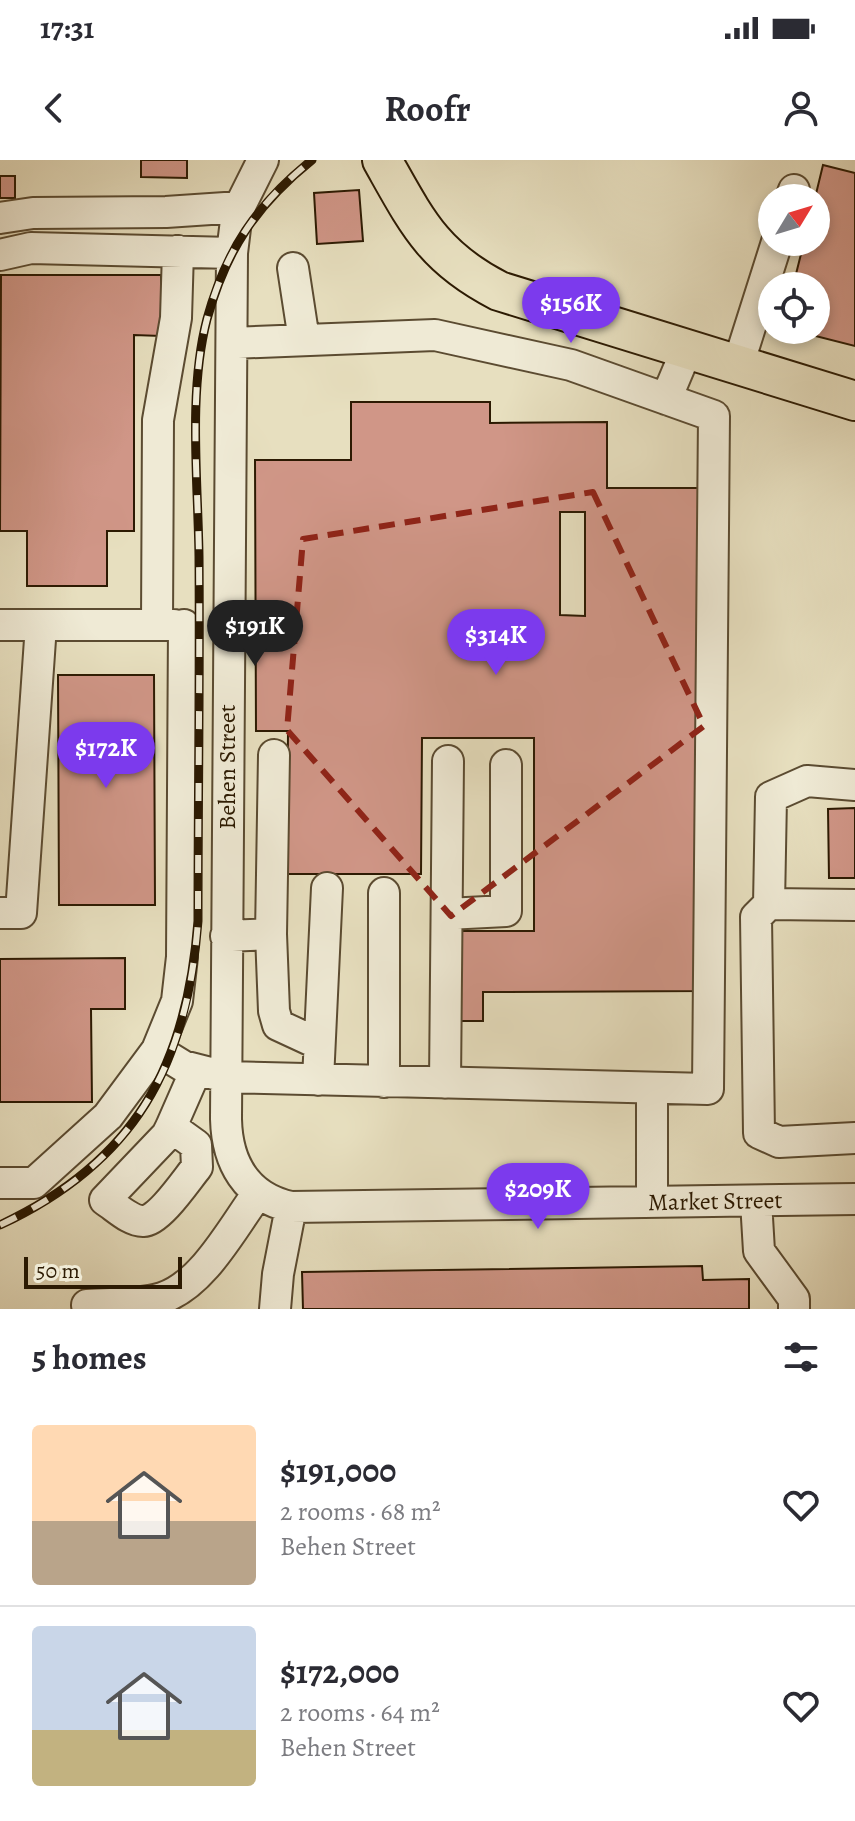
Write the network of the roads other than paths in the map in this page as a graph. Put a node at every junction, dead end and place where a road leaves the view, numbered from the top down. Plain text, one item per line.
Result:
1 (263, 160) edge
2 (382, 160) edge
3 (240, 207) junction
4 (0, 218) edge
5 (178, 251) junction
6 (232, 253) junction
7 (0, 255) edge
8 (773, 256) edge
9 (293, 268) dead end
10 (304, 340) junction
11 (232, 343) junction
12 (687, 349) junction
13 (738, 365) junction
14 (666, 399) junction
15 (855, 401) edge
16 (0, 625) edge
17 (41, 625) junction
18 (170, 625) junction
19 (228, 625) junction
20 (274, 755) dead end
21 (448, 761) dead end
22 (506, 765) dead end
23 (855, 785) edge
24 (327, 888) dead end
25 (384, 893) dead end
26 (769, 904) junction
27 (855, 905) edge
28 (0, 913) edge
29 (447, 914) junction
30 (271, 934) junction
31 (226, 936) junction
32 (319, 1044) junction
33 (157, 1050) junction
34 (196, 1070) junction
35 (226, 1077) junction
36 (318, 1080) junction
37 (384, 1082) junction
38 (445, 1083) junction
39 (652, 1089) junction
40 (171, 1127) dead end
41 (855, 1138) edge
42 (0, 1183) edge
43 (252, 1188) junction
44 (855, 1199) edge
45 (756, 1201) junction
46 (652, 1202) junction
47 (291, 1207) junction
48 (87, 1305) dead end
49 (275, 1309) edge
50 (794, 1309) edge

1 - 3 street, Behen Street
2 - 12 main road
3 - 4 street
3 - 6 street, Behen Street
5 - 6 street
5 - 7 street
5 - 18 street
6 - 11 street, Behen Street
8 - 13 street
9 - 10 street
10 - 11 street
10 - 14 street
11 - 19 street, Behen Street
12 - 13 main road
12 - 14 street
13 - 15 main road
14 - 39 street
16 - 17 street
17 - 18 street
17 - 28 street
18 - 19 street
18 - 33 street
19 - 31 street, Behen Street
20 - 30 street
21 - 29 street
22 - 29 street
23 - 26 street
24 - 32 street
25 - 37 street
26 - 27 street
26 - 41 street
29 - 38 street
30 - 31 street
30 - 32 street
31 - 35 street, Behen Street
32 - 36 street
33 - 34 street
33 - 42 street
34 - 35 street
34 - 40 street
35 - 36 street
35 - 43 street, Behen Street
36 - 37 street
37 - 38 street
38 - 39 street
39 - 46 street
43 - 47 street, Market Street
43 - 48 street
44 - 45 street, Market Street
45 - 46 street, Market Street
45 - 50 street
46 - 47 street, Market Street
47 - 49 street

